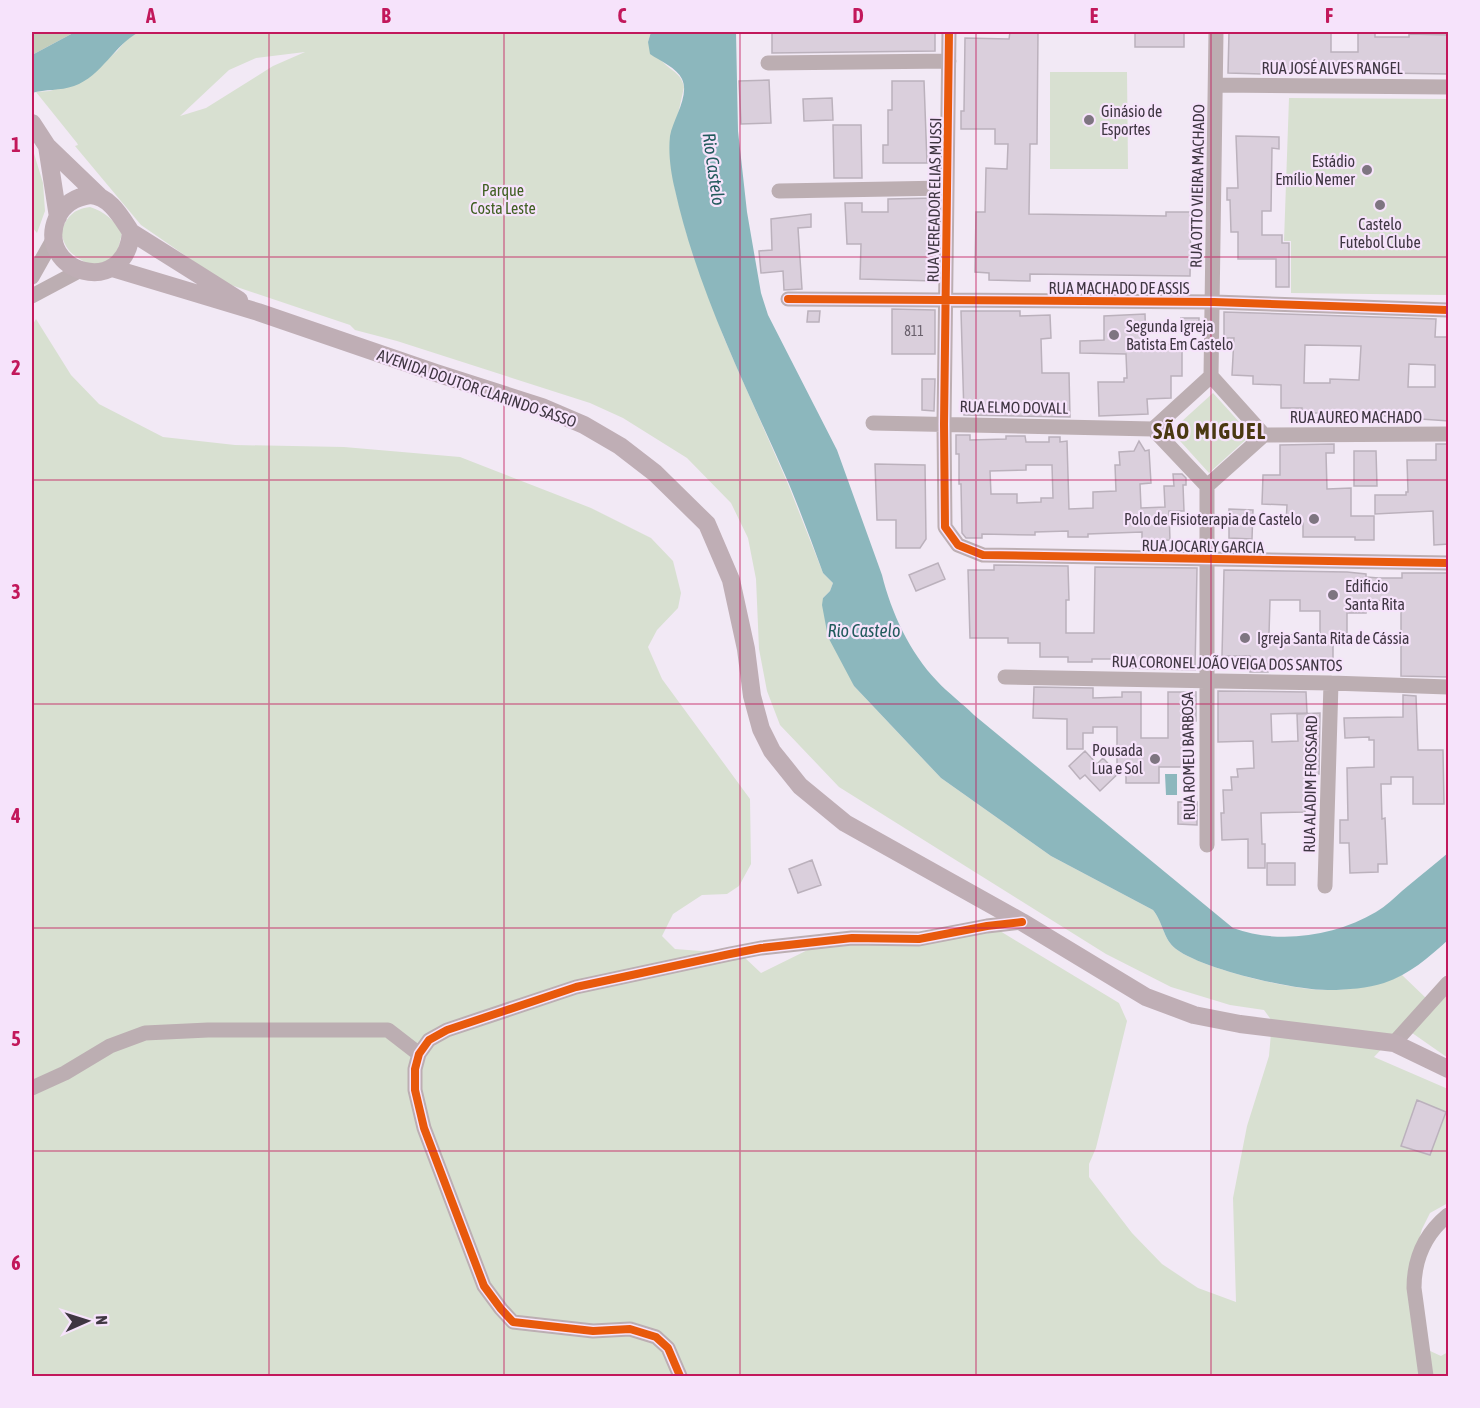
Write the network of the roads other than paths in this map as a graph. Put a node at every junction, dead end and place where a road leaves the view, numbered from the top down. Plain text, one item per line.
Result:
1 (949, 32) edge
2 (1216, 32) edge
3 (949, 61) junction
4 (768, 63) dead end
5 (1216, 85) junction
6 (1449, 87) edge
7 (32, 124) edge
8 (46, 146) junction
9 (947, 188) junction
10 (779, 190) dead end
11 (99, 196) junction
12 (58, 217) junction
13 (131, 232) junction
14 (54, 238) junction
15 (112, 268) junction
16 (79, 271) junction
17 (32, 277) edge
18 (32, 296) edge
19 (788, 299) dead end
20 (946, 299) junction
21 (1214, 302) junction
22 (1449, 310) edge
23 (258, 312) junction
24 (1211, 376) junction
25 (873, 423) dead end
26 (944, 424) junction
27 (1153, 429) junction
28 (1449, 434) edge
29 (1264, 435) junction
30 (1206, 486) junction
31 (958, 545) joint
32 (1207, 560) junction
33 (1449, 563) edge
34 (1005, 677) dead end
35 (1205, 681) junction
36 (1331, 683) junction
37 (1449, 687) edge
38 (1207, 845) dead end
39 (1325, 886) dead end
40 (1022, 922) junction
41 (1449, 983) edge
42 (1394, 1042) junction
43 (419, 1054) junction
44 (1449, 1070) edge
45 (32, 1088) edge
46 (1449, 1215) edge
47 (680, 1377) edge
48 (1426, 1377) edge

1 - 3 street, RUA VEREADOR ELIAS MUSSI
2 - 5 street, RUA OTTO VIEIRA MACHADO
3 - 4 street
3 - 9 street, RUA VEREADOR ELIAS MUSSI
5 - 6 street, RUA JOSÉ ALVES RANGEL
5 - 21 street, RUA OTTO VIEIRA MACHADO
7 - 8 main road, AVENIDA DOUTOR CLARINDO SASSO
8 - 11 main road, AVENIDA DOUTOR CLARINDO SASSO
8 - 12 main road, AVENIDA DOUTOR CLARINDO SASSO
9 - 10 street
9 - 20 street, RUA VEREADOR ELIAS MUSSI
11 - 12 main road
11 - 13 main road, AVENIDA DOUTOR CLARINDO SASSO
12 - 14 main road, AVENIDA DOUTOR CLARINDO SASSO
13 - 15 main road
13 - 23 main road, AVENIDA DOUTOR CLARINDO SASSO
14 - 16 main road
14 - 17 street
15 - 16 main road, AVENIDA DOUTOR CLARINDO SASSO
15 - 23 main road, AVENIDA DOUTOR CLARINDO SASSO
16 - 18 street
19 - 20 street, RUA MACHADO DE ASSIS
20 - 21 street, RUA MACHADO DE ASSIS
20 - 26 street, RUA VEREADOR ELIAS MUSSI
21 - 22 street, RUA MACHADO DE ASSIS
21 - 24 street, RUA OTTO VIEIRA MACHADO
23 - 40 main road, AVENIDA DOUTOR CLARINDO SASSO
24 - 27 street
24 - 29 street
25 - 26 street, RUA ELMO DOVALL
26 - 27 street, RUA ELMO DOVALL
26 - 31 street, RUA VEREADOR ELIAS MUSSI
27 - 30 street
28 - 29 street, RUA AUREO MACHADO
29 - 30 street
30 - 32 street, RUA ROMEU BARBOSA
31 - 32 street, RUA JOCARLY GARCIA
32 - 33 street, RUA JOCARLY GARCIA
32 - 35 street, RUA ROMEU BARBOSA
34 - 35 street, RUA CORONEL JOÃO VEIGA DOS SANTOS
35 - 36 street, RUA CORONEL JOÃO VEIGA DOS SANTOS
35 - 38 street, RUA ROMEU BARBOSA
36 - 37 street, RUA CORONEL JOÃO VEIGA DOS SANTOS
36 - 39 street, RUA ALADIM FROSSARD
40 - 42 main road, AVENIDA DOUTOR CLARINDO SASSO
40 - 43 street
41 - 42 street
42 - 44 main road, AVENIDA DOUTOR CLARINDO SASSO
43 - 45 street
43 - 47 street
46 - 48 street

